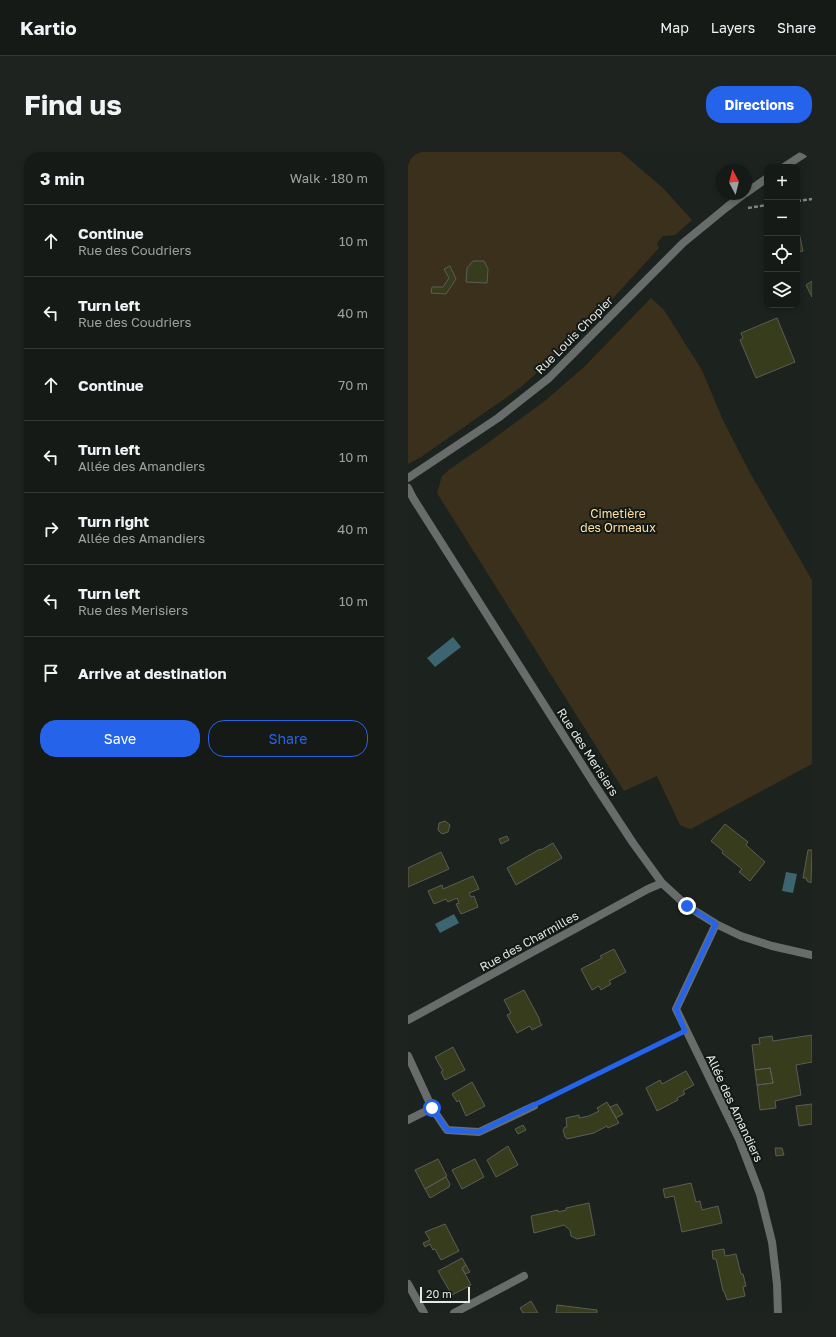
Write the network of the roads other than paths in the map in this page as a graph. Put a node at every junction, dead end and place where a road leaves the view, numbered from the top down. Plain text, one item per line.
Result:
1 (807, 152) edge
2 (789, 164) edge
3 (764, 180) edge
4 (752, 188) edge
5 (736, 200) edge
6 (408, 478) edge
7 (408, 488) edge
8 (662, 883) junction
9 (716, 924) junction
10 (812, 955) edge
11 (408, 1020) edge
12 (408, 1056) edge
13 (534, 1106) road end
14 (432, 1108) junction
15 (408, 1120) edge
16 (524, 1276) dead end
17 (408, 1284) edge
18 (424, 1313) edge
19 (454, 1313) edge
20 (778, 1313) edge

1 - 2 street
3 - 4 street, Rue Louis Chopier
5 - 6 street, Rue Louis Chopier
7 - 8 street, Rue des Merisiers
8 - 9 street, Rue des Merisiers
8 - 11 street, Rue des Charmilles
9 - 10 street, Rue des Merisiers
9 - 20 street, Allée des Amandiers
12 - 14 street
13 - 14 street
14 - 15 street
16 - 19 street
17 - 18 street

